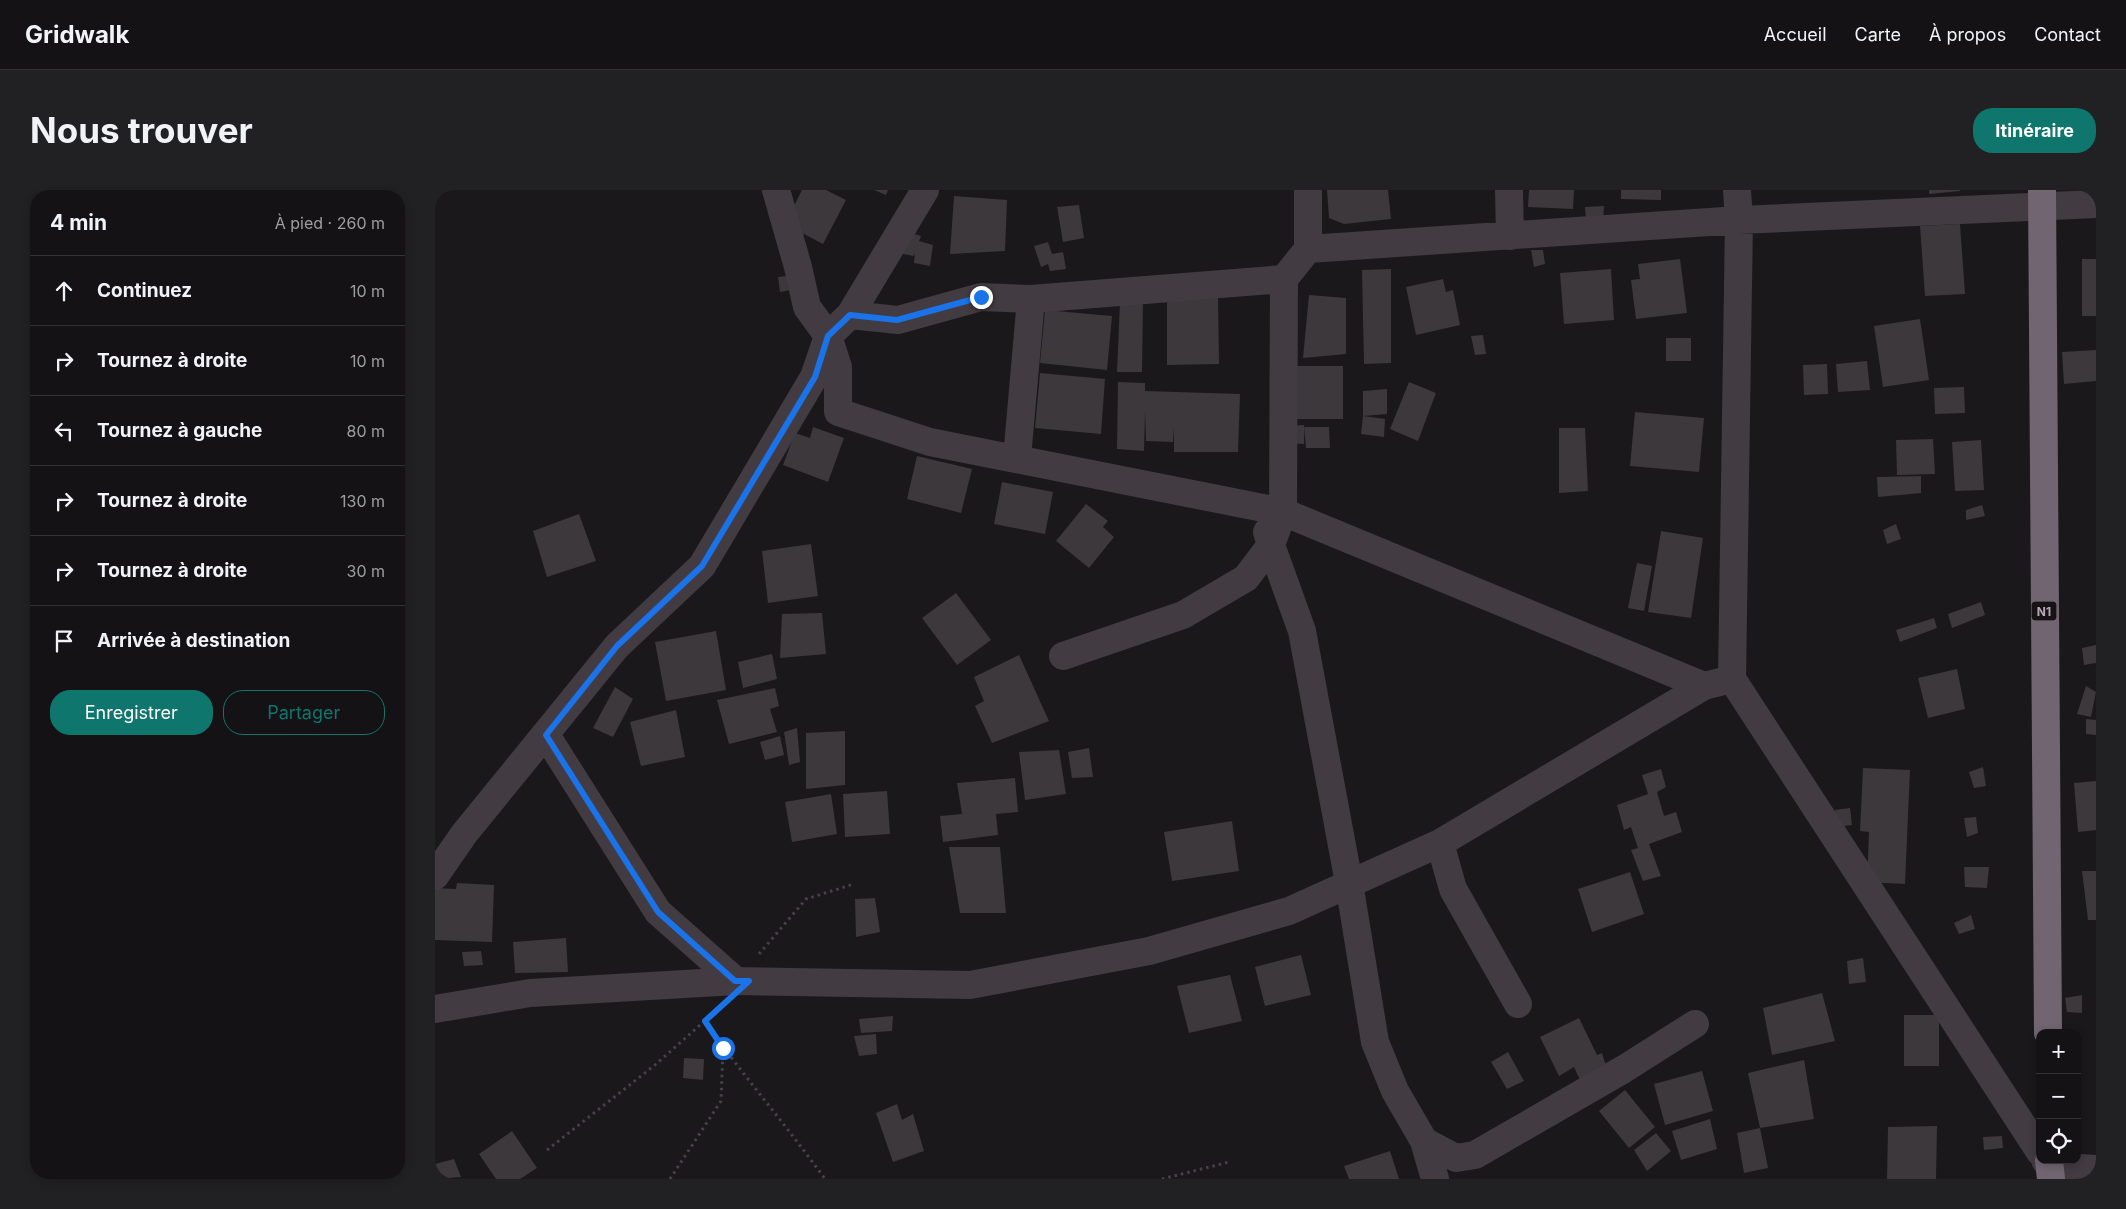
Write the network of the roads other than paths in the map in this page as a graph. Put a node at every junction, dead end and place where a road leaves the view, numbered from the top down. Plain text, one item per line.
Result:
1 (776, 190) edge
2 (925, 190) edge
3 (1308, 190) edge
4 (1509, 190) edge
5 (1737, 190) edge
6 (2041, 199) edge
7 (2096, 204) edge
8 (1739, 220) junction
9 (1510, 236) junction
10 (1308, 249) junction
11 (1284, 279) junction
12 (1031, 300) junction
13 (850, 315) junction
14 (828, 336) junction
15 (1017, 458) junction
16 (1257, 505) junction
17 (1283, 512) junction
18 (1271, 545) junction
19 (1063, 656) dead end
20 (1732, 679) junction
21 (1704, 686) junction
22 (546, 735) junction
23 (1440, 843) junction
24 (435, 876) edge
25 (1349, 883) junction
26 (742, 981) junction
27 (1518, 1004) dead end
28 (435, 1009) edge
29 (1695, 1024) dead end
30 (2048, 1029) edge
31 (1424, 1141) junction
32 (2036, 1147) edge
33 (2047, 1164) edge
34 (2096, 1169) edge
35 (1435, 1179) edge

1 - 14 street
2 - 13 street
3 - 10 street
4 - 9 street
5 - 8 street
6 - 7 street
6 - 8 street
6 - 30 highway, N1
8 - 9 street
8 - 20 street
9 - 10 street
10 - 11 street
11 - 12 street
11 - 17 street
12 - 13 street
12 - 15 street
13 - 14 street
14 - 15 street
14 - 22 street
15 - 16 street
16 - 17 street
16 - 18 street
17 - 18 street
17 - 21 street
18 - 19 street
18 - 25 street
20 - 21 street
20 - 32 street
21 - 23 street
22 - 24 street
22 - 26 street
23 - 25 street
23 - 27 street
25 - 26 street
25 - 31 street
26 - 28 street
29 - 31 street
31 - 35 street
33 - 34 street

